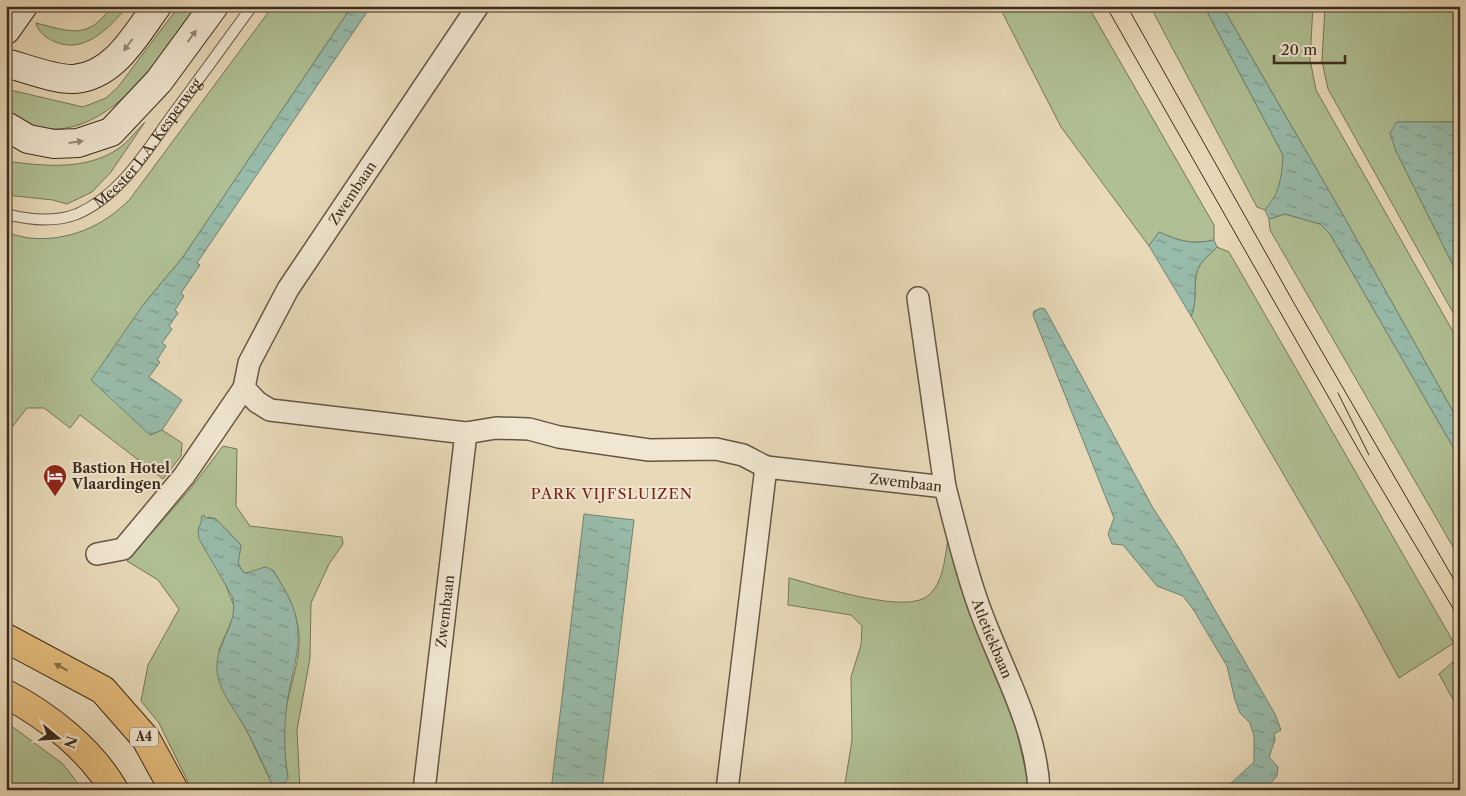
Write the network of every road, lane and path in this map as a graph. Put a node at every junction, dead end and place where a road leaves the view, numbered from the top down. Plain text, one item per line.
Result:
1 (23, 6) edge
2 (157, 6) edge
3 (214, 6) edge
4 (252, 6) edge
5 (478, 6) edge
6 (6, 30) edge
7 (6, 64) edge
8 (14, 138) edge
9 (6, 214) edge
10 (918, 298) dead end
11 (244, 388) junction
12 (466, 433) junction
13 (766, 466) junction
14 (945, 487) junction
15 (97, 554) dead end
16 (6, 638) edge
17 (6, 694) edge
18 (114, 790) edge
19 (174, 790) edge
20 (424, 790) edge
21 (727, 790) edge
22 (1039, 790) edge

1 - 6 main road
2 -> 7 main road
8 -> 3 main road, Meester L.A. Kesperweg
4 - 9 lane, Meester L.A. Kesperweg
5 - 11 street, Zwembaan
10 - 14 street, Zwembaan
11 - 12 street, Zwembaan
11 - 15 street, Zwembaan
12 - 13 street, Zwembaan
12 - 20 street, Zwembaan
13 - 14 street, Zwembaan
13 - 21 street
14 - 22 street, Atletiekbaan
19 -> 16 highway, A4
17 - 18 highway

